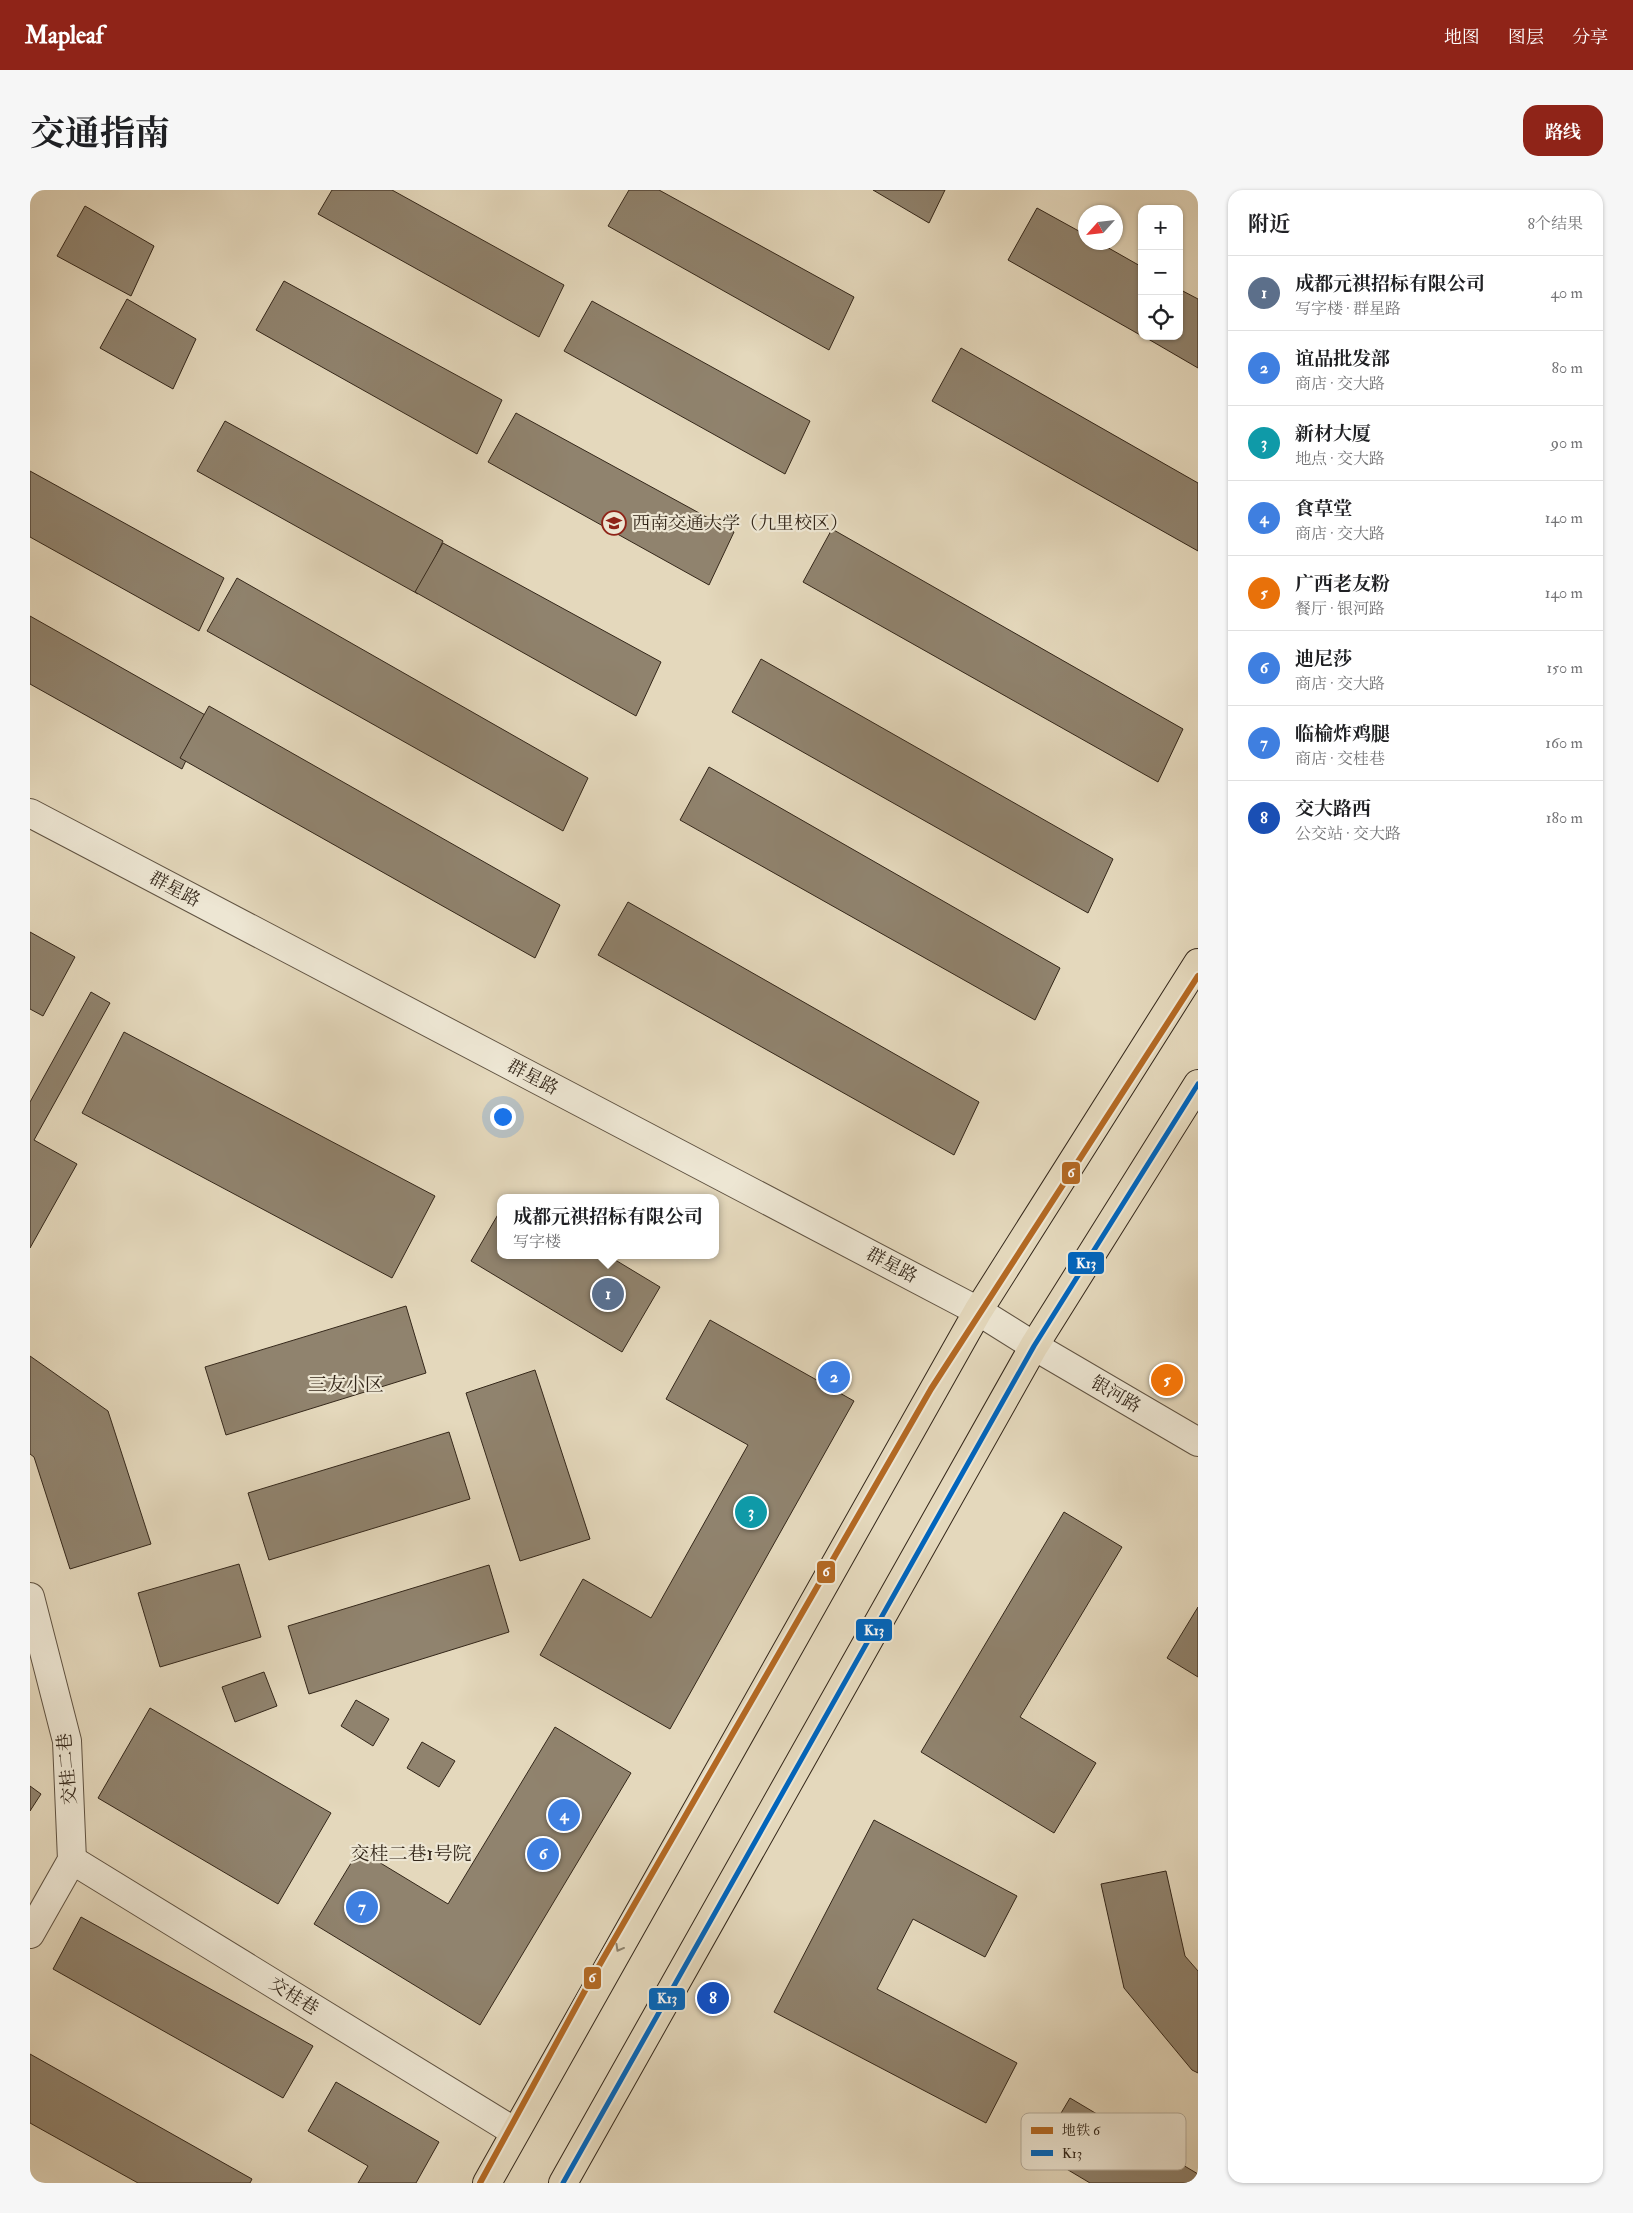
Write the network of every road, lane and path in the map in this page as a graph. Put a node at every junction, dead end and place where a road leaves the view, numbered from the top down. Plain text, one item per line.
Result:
1 (30, 813) edge
2 (1198, 963) edge
3 (1198, 1084) edge
4 (978, 1311) junction
5 (1034, 1346) junction
6 (1198, 1442) edge
7 (30, 1597) edge
8 (72, 1860) junction
9 (30, 1934) edge
10 (515, 2132) junction
11 (487, 2183) edge
12 (563, 2183) edge

1 - 4 street, 群星路
2 - 4 main road
3 - 5 main road
4 - 5 street, 群星路
4 -> 10 main road
5 - 6 street, 银河路
5 - 12 main road
7 - 8 street, 交桂二巷
8 - 9 street
8 - 10 street, 交桂巷
10 - 11 main road

